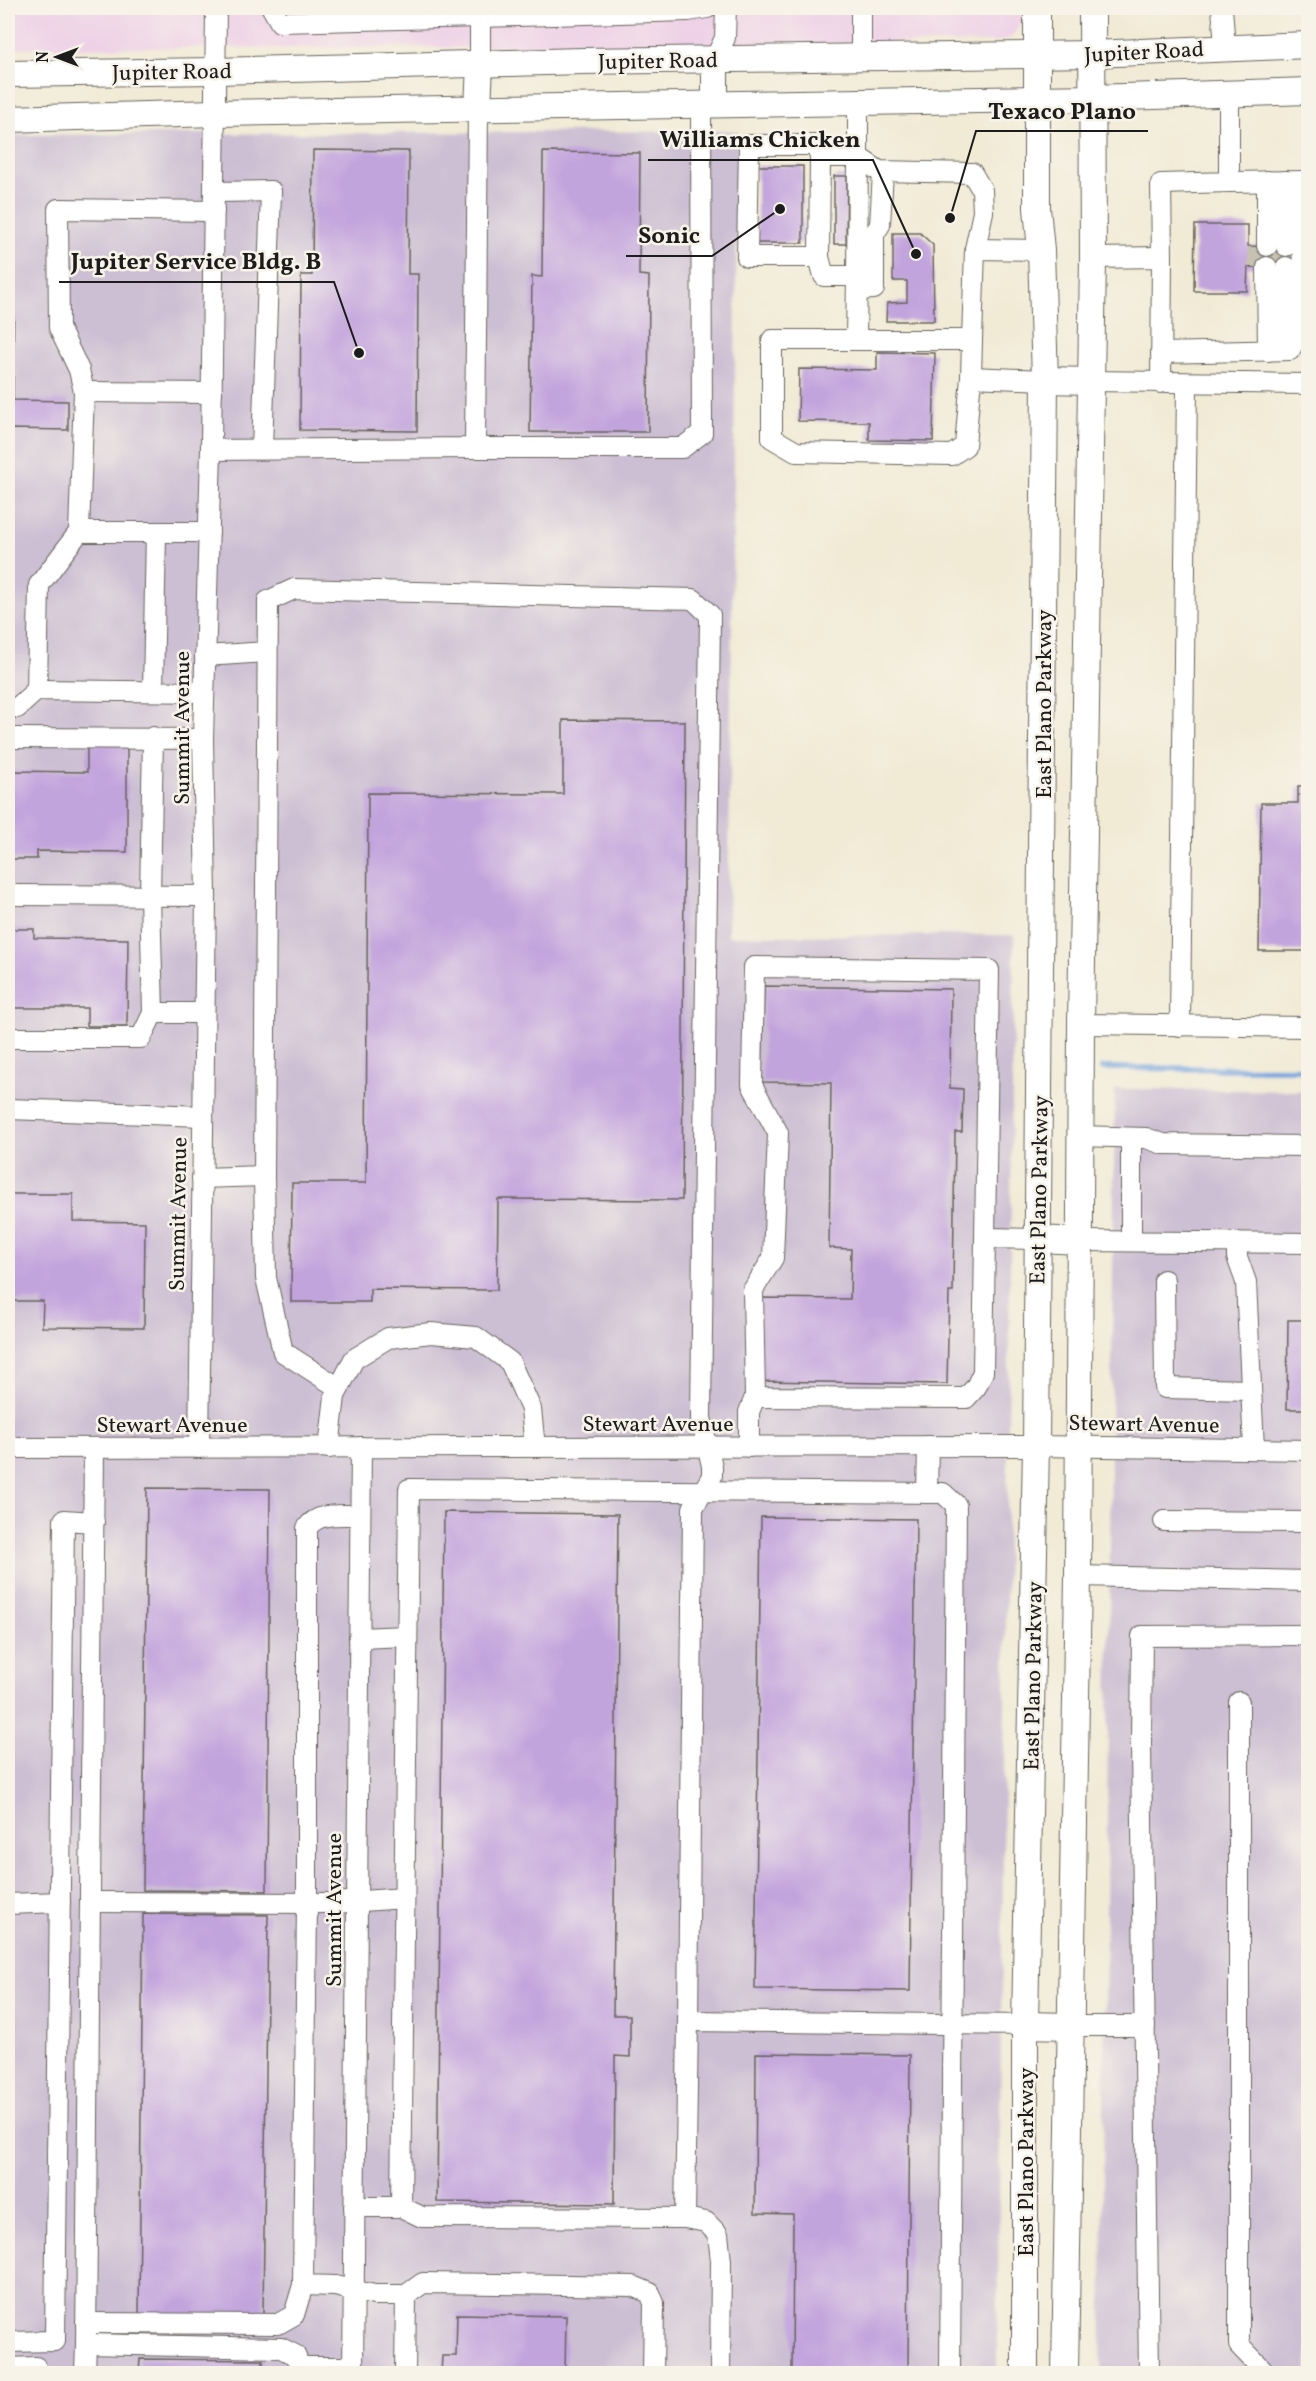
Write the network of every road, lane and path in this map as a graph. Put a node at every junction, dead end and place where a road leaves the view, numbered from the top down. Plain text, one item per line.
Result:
1 (216, 8) edge
2 (272, 8) edge
3 (707, 8) edge
4 (726, 8) edge
5 (861, 8) edge
6 (1037, 8) edge
7 (1092, 8) edge
8 (1222, 8) edge
9 (480, 18) junction
10 (1308, 45) edge
11 (1225, 47) junction
12 (1092, 54) junction
13 (1037, 55) junction
14 (861, 58) junction
15 (715, 59) junction
16 (480, 64) junction
17 (215, 71) junction
18 (8, 74) edge
19 (1308, 91) edge
20 (1228, 93) junction
21 (1092, 98) junction
22 (1036, 99) junction
23 (858, 102) junction
24 (708, 104) junction
25 (478, 108) junction
26 (215, 113) junction
27 (8, 119) edge
28 (820, 157) junction
29 (858, 157) junction
30 (883, 172) junction
31 (1283, 181) edge
32 (1229, 182) junction
33 (214, 202) junction
34 (975, 249) junction
35 (1041, 250) junction
36 (819, 257) junction
37 (1162, 257) junction
38 (1093, 258) junction
39 (857, 283) junction
40 (856, 340) junction
41 (972, 340) junction
42 (1272, 351) junction
43 (1161, 353) junction
44 (971, 377) junction
45 (1045, 380) junction
46 (1091, 381) junction
47 (1161, 383) junction
48 (1187, 384) junction
49 (1308, 384) edge
50 (84, 392) junction
51 (212, 393) junction
52 (476, 448) junction
53 (262, 449) junction
54 (211, 450) junction
55 (79, 532) junction
56 (156, 532) junction
57 (209, 532) junction
58 (267, 651) junction
59 (205, 656) junction
60 (37, 690) junction
61 (153, 691) junction
62 (204, 692) junction
63 (8, 708) edge
64 (153, 737) junction
65 (8, 738) edge
66 (203, 739) junction
67 (8, 895) edge
68 (150, 896) junction
69 (206, 896) junction
70 (153, 1013) junction
71 (204, 1013) junction
72 (1041, 1023) junction
73 (1081, 1024) junction
74 (1180, 1026) junction
75 (1308, 1027) edge
76 (8, 1038) edge
77 (8, 1109) edge
78 (203, 1116) junction
79 (1039, 1136) junction
80 (1080, 1136) junction
81 (1131, 1138) junction
82 (1308, 1146) edge
83 (264, 1176) junction
84 (202, 1179) junction
85 (986, 1238) junction
86 (1037, 1239) junction
87 (1080, 1241) junction
88 (1131, 1241) junction
89 (1236, 1242) junction
90 (1308, 1243) edge
91 (1164, 1280) dead end
92 (339, 1388) junction
93 (1251, 1390) junction
94 (754, 1396) junction
95 (928, 1446) junction
96 (1036, 1446) junction
97 (361, 1447) junction
98 (536, 1447) junction
99 (706, 1447) junction
100 (748, 1447) junction
101 (1077, 1447) junction
102 (8, 1448) edge
103 (94, 1448) junction
104 (199, 1448) junction
105 (329, 1448) junction
106 (1254, 1449) junction
107 (1308, 1450) edge
108 (702, 1491) junction
109 (927, 1493) junction
110 (360, 1515) junction
111 (1164, 1521) dead end
112 (94, 1522) junction
113 (1308, 1522) edge
114 (1078, 1576) junction
115 (1308, 1581) edge
116 (1308, 1635) edge
117 (407, 1636) junction
118 (359, 1638) junction
119 (1239, 1702) dead end
120 (404, 1898) junction
121 (357, 1900) junction
122 (60, 1902) junction
123 (90, 1902) junction
124 (307, 1902) junction
125 (8, 1904) edge
126 (688, 2021) junction
127 (953, 2024) junction
128 (1025, 2025) junction
129 (1072, 2026) junction
130 (1145, 2026) junction
131 (354, 2207) junction
132 (400, 2207) junction
133 (685, 2217) junction
134 (303, 2285) junction
135 (354, 2291) junction
136 (406, 2295) junction
137 (86, 2324) junction
138 (8, 2342) edge
139 (86, 2344) junction
140 (8, 2368) edge
141 (300, 2370) edge
142 (353, 2370) edge
143 (36, 2373) edge
144 (85, 2373) edge
145 (405, 2373) edge
146 (654, 2373) edge
147 (720, 2373) edge
148 (950, 2373) edge
149 (1025, 2373) edge
150 (1065, 2373) edge
151 (1149, 2373) edge
152 (1267, 2373) edge

1 - 17 street, Summit Avenue
2 - 9 street
3 - 9 street
4 - 15 street
5 - 14 street
6 - 13 main road, East Plano Parkway
7 - 12 main road, East Plano Parkway
8 - 11 street
9 - 16 street
10 - 11 main road, Jupiter Road
11 - 12 main road, Jupiter Road
12 - 13 main road, Jupiter Road
12 - 21 main road, East Plano Parkway
13 - 14 main road, Jupiter Road
13 - 22 main road, East Plano Parkway
14 - 15 main road, Jupiter Road
15 - 16 main road, Jupiter Road
15 - 24 main road
16 - 17 main road, Jupiter Road
16 - 25 main road
17 - 18 main road, Jupiter Road
17 - 26 street, Summit Avenue
19 - 20 main road, Jupiter Road
20 - 21 main road, Jupiter Road
20 - 32 street
21 - 22 main road, Jupiter Road
21 - 38 main road, East Plano Parkway
22 - 23 main road, Jupiter Road
22 - 35 main road, East Plano Parkway
23 - 24 main road, Jupiter Road
23 - 29 street
24 - 25 main road, Jupiter Road
24 - 52 street
25 - 26 main road, Jupiter Road
25 - 52 street
26 - 27 main road, Jupiter Road
26 - 33 street, Summit Avenue
28 - 29 street
28 - 36 street
28 - 36 street
29 - 30 street
29 - 39 street
30 - 34 street
30 - 39 street
31 - 31 street
31 - 32 street
31 - 42 street
32 - 37 street
33 - 50 street
33 - 51 street, Summit Avenue
33 - 53 street
34 - 35 street
34 - 41 street
35 - 45 main road, East Plano Parkway
36 - 39 street
37 - 38 street
37 - 43 street
38 - 46 main road, East Plano Parkway
39 - 40 street
40 - 41 street
40 - 44 street
41 - 44 street
42 - 42 street
42 - 43 street
43 - 47 street
44 - 45 street
45 - 46 main road
45 - 72 main road, East Plano Parkway
46 - 47 street
46 - 73 main road, East Plano Parkway
47 - 48 street
48 - 49 street
48 - 74 street
50 - 51 street
50 - 55 street
51 - 54 street, Summit Avenue
52 - 53 street
53 - 54 street
54 - 57 street, Summit Avenue
55 - 56 street
55 - 60 street
56 - 57 street
56 - 61 street
57 - 59 street, Summit Avenue
58 - 59 street
58 - 83 street
58 - 99 street
59 - 62 street, Summit Avenue
60 - 61 street
60 - 63 street
61 - 62 street
62 - 66 street, Summit Avenue
64 - 65 street
64 - 66 street
64 - 68 street
66 - 69 street, Summit Avenue
67 - 68 street
68 - 69 street
68 - 70 street
69 - 71 street, Summit Avenue
70 - 71 street
70 - 76 street
71 - 78 street, Summit Avenue
72 - 73 main road
72 - 79 main road, East Plano Parkway
73 - 74 street
73 - 80 main road, East Plano Parkway
74 - 75 street
77 - 78 street
78 - 84 street, Summit Avenue
79 - 80 main road
79 - 86 main road, East Plano Parkway
80 - 81 street
80 - 87 main road, East Plano Parkway
81 - 82 street
81 - 88 street
83 - 84 street
83 - 92 street
84 - 104 street, Summit Avenue
85 - 86 street
85 - 94 street
85 - 94 street
86 - 87 main road
86 - 96 main road, East Plano Parkway
87 - 88 street
87 - 101 main road, East Plano Parkway
88 - 89 street
89 - 90 street
89 - 93 street
91 - 93 street
92 - 98 street
92 - 105 street
93 - 106 street
94 - 100 street
95 - 96 street, Stewart Avenue
95 - 100 street, Stewart Avenue
95 - 109 street
96 - 101 street, Stewart Avenue
96 - 128 main road, East Plano Parkway
97 - 98 street, Stewart Avenue
97 - 105 street, Stewart Avenue
97 - 110 street, Summit Avenue
98 - 99 street, Stewart Avenue
99 - 100 street, Stewart Avenue
99 - 108 street
101 - 106 street, Stewart Avenue
101 - 114 main road, East Plano Parkway
102 - 103 street, Stewart Avenue
103 - 104 street, Stewart Avenue
103 - 112 street
104 - 105 street, Stewart Avenue
106 - 107 street, Stewart Avenue
108 - 109 street
108 - 117 street
108 - 126 street
109 - 127 street
110 - 118 street, Summit Avenue
110 - 124 street
111 - 113 street
112 - 122 street
112 - 123 street
114 - 115 street
114 - 129 main road, East Plano Parkway
116 - 130 street
117 - 118 street
117 - 120 street
118 - 121 street, Summit Avenue
119 - 152 street
120 - 121 street
120 - 132 street
121 - 124 street
121 - 131 street, Summit Avenue
122 - 125 street
122 - 138 street
123 - 124 street
123 - 137 street
124 - 134 street
126 - 127 street
126 - 133 street
127 - 128 street
127 - 148 street
128 - 129 main road
128 - 149 main road, East Plano Parkway
129 - 130 street
129 - 150 main road, East Plano Parkway
130 - 151 street
131 - 132 street
131 - 135 street, Summit Avenue
132 - 133 street
133 - 147 street
134 - 135 street
134 - 137 street
135 - 136 street
135 - 142 street, Summit Avenue
136 - 145 street
136 - 146 street
137 - 139 street
139 - 141 street
139 - 144 street
140 - 143 street
141 - 142 street

